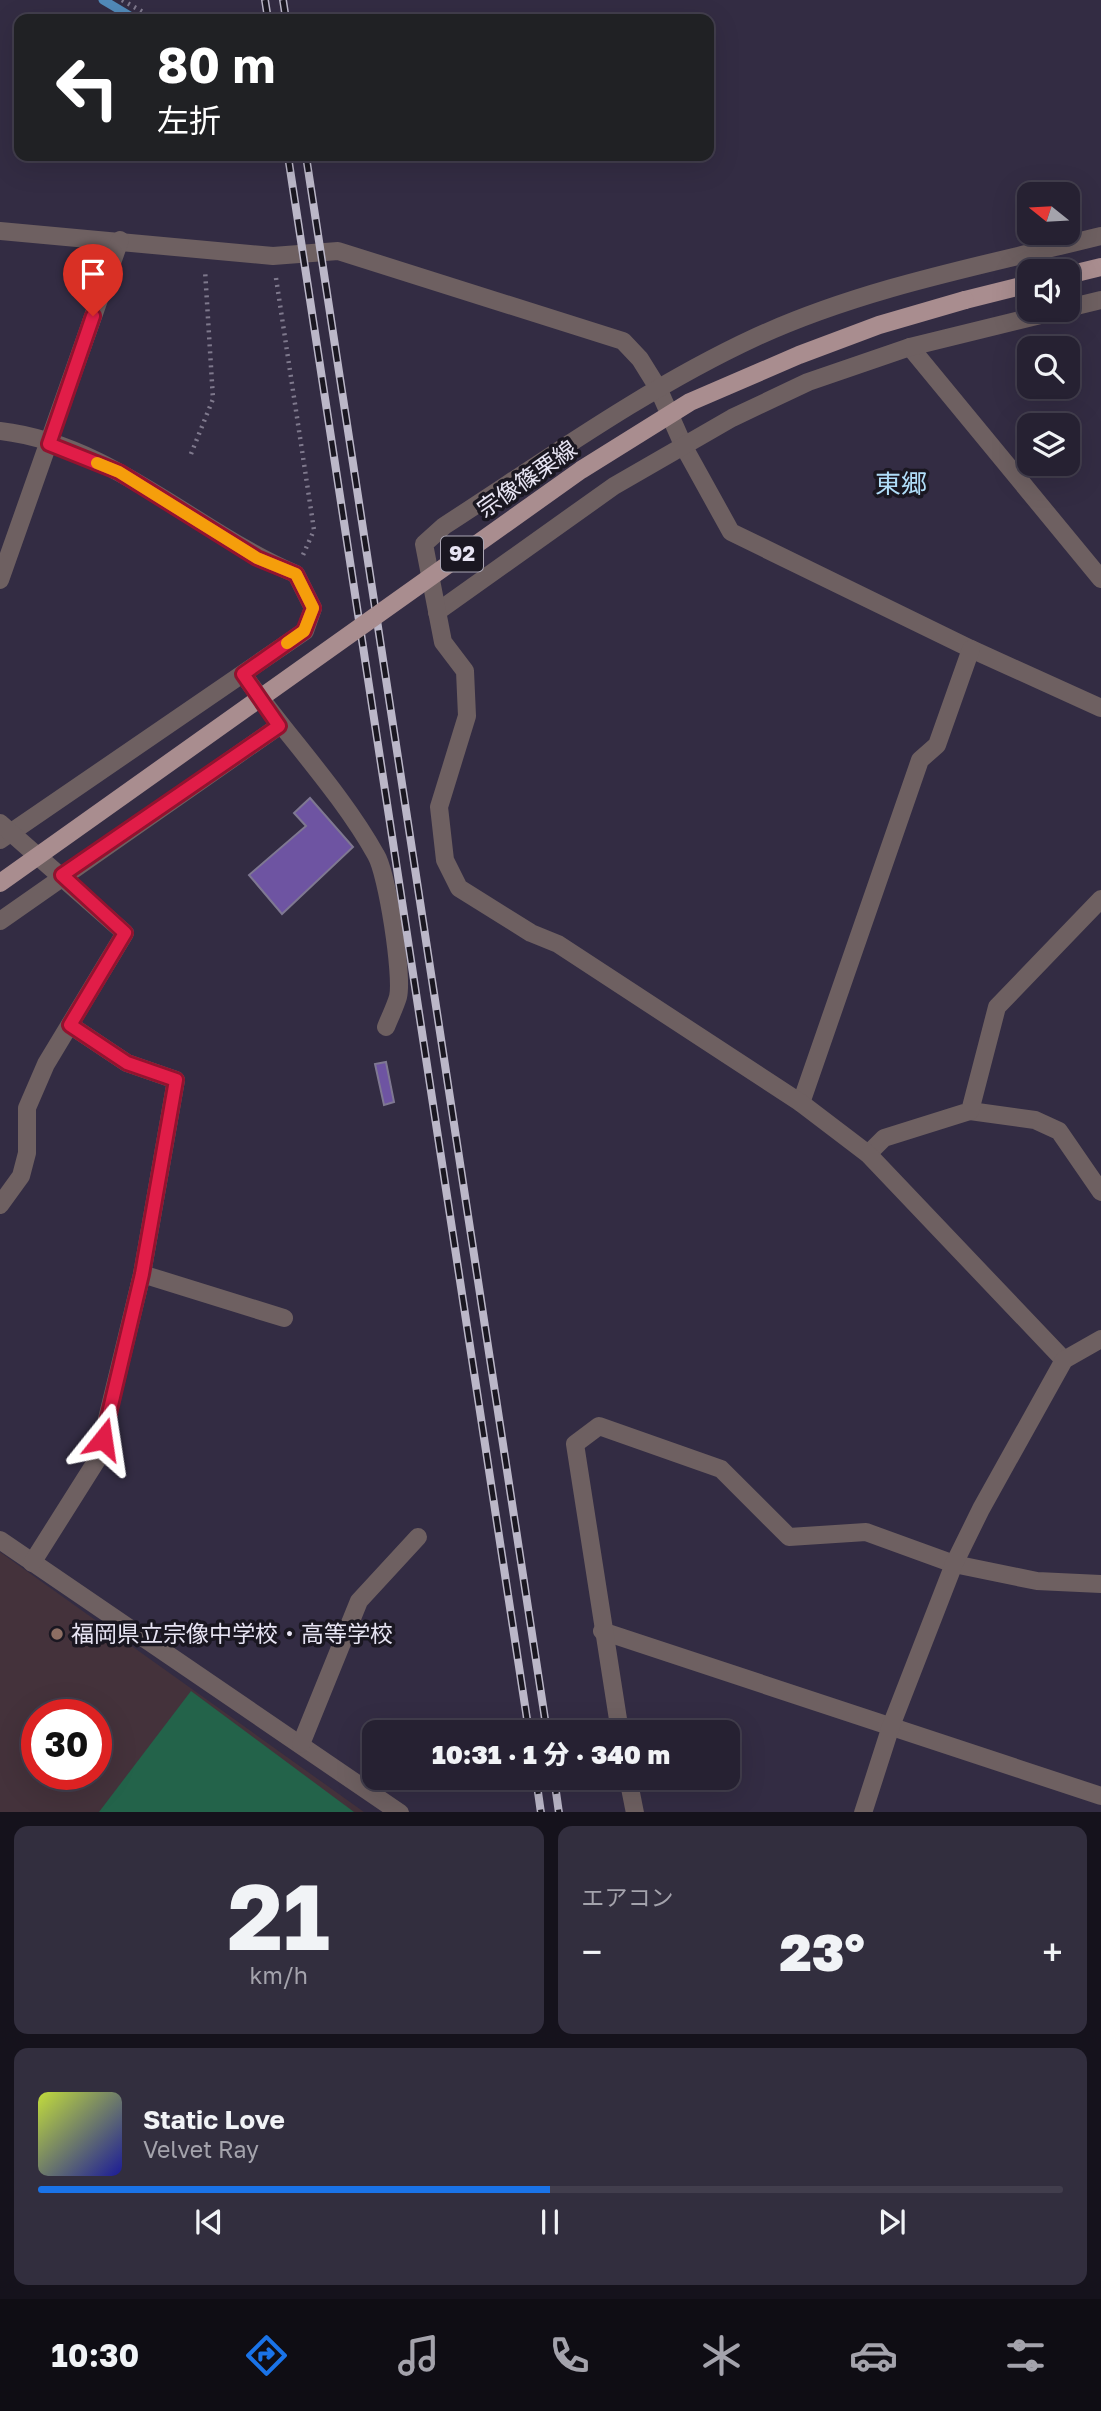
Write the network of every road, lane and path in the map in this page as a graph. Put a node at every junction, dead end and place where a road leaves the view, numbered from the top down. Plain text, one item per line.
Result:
1 (122, 0) edge
2 (146, 14) edge
3 (0, 231) edge
4 (1101, 236) edge
5 (120, 240) junction
6 (203, 248) junction
7 (273, 256) junction
8 (1101, 267) edge
9 (1080, 272) edge
10 (1017, 287) edge
11 (1101, 300) edge
12 (1080, 305) edge
13 (1017, 321) edge
14 (910, 347) junction
15 (658, 388) junction
16 (0, 432) edge
17 (49, 444) junction
18 (684, 447) junction
19 (191, 454) dead end
20 (296, 574) junction
21 (1101, 579) edge
22 (0, 580) edge
23 (437, 612) junction
24 (971, 649) junction
25 (243, 674) junction
26 (1101, 708) edge
27 (279, 726) junction
28 (4, 831) edge
29 (62, 875) junction
30 (0, 883) edge
31 (1101, 899) edge
32 (0, 921) edge
33 (70, 1025) junction
34 (386, 1027) dead end
35 (801, 1103) junction
36 (970, 1111) junction
37 (868, 1154) junction
38 (1101, 1192) edge
39 (0, 1205) edge
40 (142, 1274) junction
41 (284, 1318) dead end
42 (1101, 1339) edge
43 (1064, 1360) junction
44 (418, 1537) dead end
45 (0, 1540) edge
46 (32, 1563) junction
47 (954, 1564) junction
48 (1101, 1584) edge
49 (602, 1631) junction
50 (618, 1720) edge
51 (891, 1726) junction
52 (301, 1744) junction
53 (630, 1790) edge
54 (1101, 1796) edge
55 (400, 1812) edge
56 (635, 1812) edge
57 (863, 1812) edge

1 - 2 path
3 - 5 street
4 - 15 street
5 - 6 street
5 - 17 street
6 - 7 street
6 - 19 path
7 - 15 street
7 - 20 path
8 - 9 main road
10 - 30 main road, 宗像篠栗線 / 92, bridge
11 - 12 street
13 - 14 street
14 - 18 street
14 - 21 street
15 - 18 street
15 - 23 street
16 - 17 street
17 - 20 street
17 - 22 street
18 - 23 street
18 - 24 street
20 - 25 street
23 - 35 street
24 - 26 street
24 - 35 street
25 - 27 street
25 - 28 street
27 - 29 street
27 - 34 street
28 - 29 street
29 - 32 street
29 - 33 street
31 - 36 street
33 - 39 street
33 - 40 street
35 - 37 street
36 - 37 street
36 - 38 street
37 - 43 street
40 - 41 street
40 - 46 street
42 - 43 street
43 - 47 street
44 - 52 street
45 - 46 street
46 - 52 street
47 - 48 street
47 - 49 street
47 - 51 street
49 - 50 street
49 - 51 street
51 - 54 street
51 - 57 street
52 - 55 street
53 - 56 street

